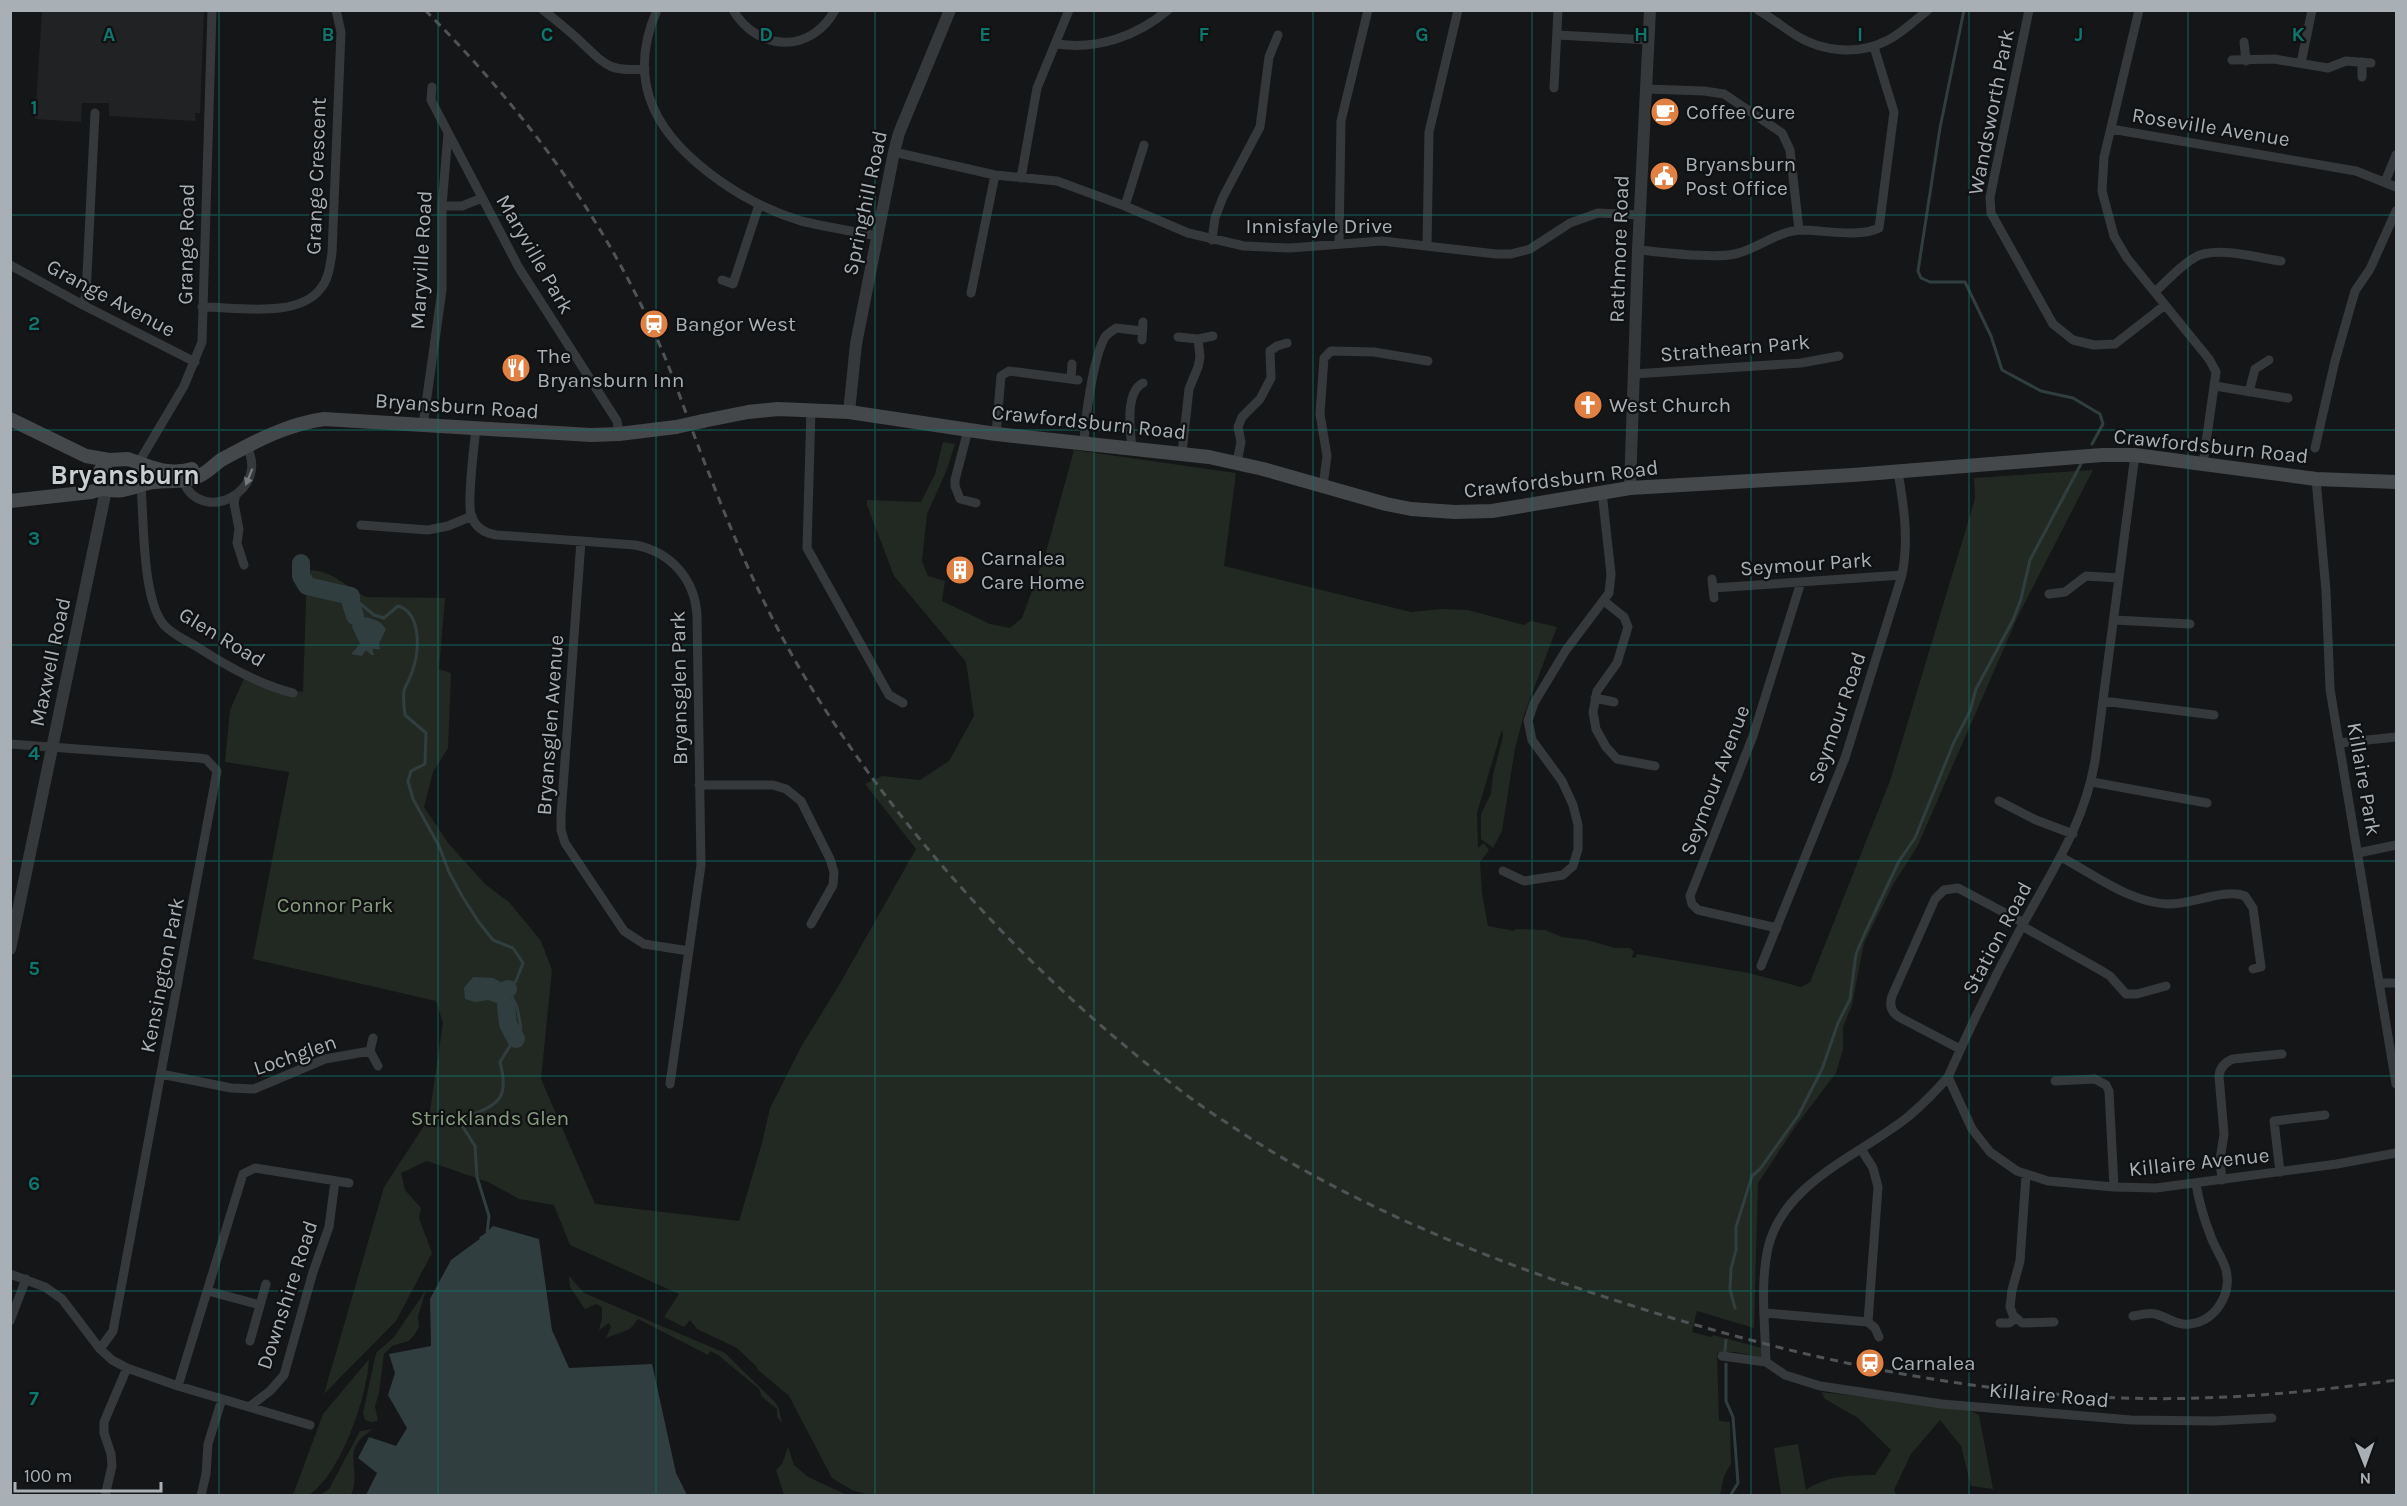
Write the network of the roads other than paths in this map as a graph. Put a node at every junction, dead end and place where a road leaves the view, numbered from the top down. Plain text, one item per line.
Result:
1 (212, 10) edge
2 (336, 10) edge
3 (657, 10) edge
4 (733, 10) edge
5 (835, 10) edge
6 (950, 10) edge
7 (1069, 10) edge
8 (1168, 10) edge
9 (1368, 10) edge
10 (1458, 10) edge
11 (1558, 10) edge
12 (1650, 10) edge
13 (1758, 10) edge
14 (1928, 10) edge
15 (2029, 10) edge
16 (2139, 10) edge
17 (2312, 10) edge
18 (546, 11) edge
19 (1278, 35) dead end
20 (1557, 35) junction
21 (1649, 40) junction
22 (2244, 42) dead end
23 (1057, 44) junction
24 (1874, 47) junction
25 (2232, 60) dead end
26 (2246, 61) junction
27 (2301, 63) junction
28 (645, 69) junction
29 (2362, 77) dead end
30 (432, 87) dead end
31 (1554, 88) dead end
32 (1646, 89) junction
33 (95, 113) dead end
34 (2111, 129) junction
35 (448, 133) junction
36 (1144, 146) dead end
37 (894, 152) junction
38 (2397, 155) edge
39 (995, 175) junction
40 (1022, 178) junction
41 (2385, 182) junction
42 (2397, 187) edge
43 (482, 198) junction
44 (759, 205) junction
45 (442, 206) junction
46 (1125, 206) junction
47 (2397, 211) edge
48 (1639, 215) junction
49 (1799, 230) junction
50 (877, 236) junction
51 (1212, 240) junction
52 (1339, 244) junction
53 (1427, 246) junction
54 (1638, 250) junction
55 (2281, 261) dead end
56 (10, 264) edge
57 (722, 280) dead end
58 (2155, 292) junction
59 (971, 293) dead end
60 (83, 305) junction
61 (2165, 305) junction
62 (202, 307) junction
63 (1142, 331) dead end
64 (1213, 336) dead end
65 (1178, 337) dead end
66 (1198, 339) junction
67 (1263, 342) dead end
68 (1287, 344) dead end
69 (1270, 351) junction
70 (1839, 356) dead end
71 (2269, 360) dead end
72 (1428, 361) dead end
73 (195, 362) junction
74 (1072, 364) dead end
75 (1634, 374) junction
76 (1143, 383) dead end
77 (2215, 386) junction
78 (2249, 392) junction
79 (2288, 398) dead end
80 (811, 409) junction
81 (849, 412) junction
82 (10, 420) edge
83 (703, 421) joint
84 (423, 424) junction
85 (476, 428) junction
86 (968, 430) junction
87 (619, 434) junction
88 (996, 434) junction
89 (1084, 443) junction
90 (246, 447) junction
91 (1132, 448) junction
92 (2315, 448) dead end
93 (1182, 453) junction
94 (2135, 455) junction
95 (86, 456) junction
96 (109, 460) junction
97 (1237, 462) junction
98 (140, 463) junction
99 (216, 464) junction
100 (2203, 464) junction
101 (1898, 472) junction
102 (2316, 479) junction
103 (102, 481) junction
104 (183, 481) junction
105 (2397, 482) edge
106 (142, 485) junction
107 (1323, 486) junction
108 (1630, 488) junction
109 (1602, 492) junction
110 (236, 494) junction
111 (10, 501) edge
112 (216, 502) junction
113 (976, 503) dead end
114 (234, 514) junction
115 (472, 516) junction
116 (361, 525) dead end
117 (581, 541) junction
118 (244, 565) dead end
119 (1902, 575) junction
120 (2120, 578) junction
121 (1801, 582) junction
122 (1713, 588) dead end
123 (2049, 594) dead end
124 (1604, 601) junction
125 (2114, 620) junction
126 (2190, 624) dead end
127 (293, 693) dead end
128 (1595, 698) junction
129 (2103, 701) junction
130 (1614, 702) dead end
131 (903, 703) dead end
132 (2214, 715) dead end
133 (2397, 737) edge
134 (10, 744) edge
135 (2339, 744) junction
136 (52, 747) junction
137 (1654, 766) dead end
138 (2092, 782) junction
139 (699, 785) junction
140 (1999, 801) dead end
141 (2207, 803) dead end
142 (2073, 834) junction
143 (2397, 845) edge
144 (2358, 853) junction
145 (2061, 857) junction
146 (1503, 871) dead end
147 (811, 924) dead end
148 (2023, 925) junction
149 (1777, 928) junction
150 (11, 947) edge
151 (689, 951) junction
152 (1761, 966) dead end
153 (2253, 969) dead end
154 (2381, 983) junction
155 (2397, 983) edge
156 (2166, 986) dead end
157 (374, 1038) dead end
158 (1960, 1049) junction
159 (370, 1051) junction
160 (2395, 1053) edge
161 (2282, 1054) dead end
162 (378, 1066) dead end
163 (161, 1074) junction
164 (1948, 1077) junction
165 (2055, 1081) dead end
166 (670, 1084) dead end
167 (2397, 1084) edge
168 (2325, 1115) dead end
169 (1861, 1149) junction
170 (2397, 1154) edge
171 (2280, 1172) junction
172 (2026, 1175) junction
173 (2222, 1180) junction
174 (335, 1181) junction
175 (349, 1183) dead end
176 (2196, 1184) junction
177 (2114, 1187) junction
178 (10, 1274) edge
179 (26, 1279) junction
180 (266, 1284) dead end
181 (208, 1291) junction
182 (260, 1305) junction
183 (1765, 1313) junction
184 (2133, 1316) dead end
185 (2015, 1318) junction
186 (10, 1321) edge
187 (1868, 1322) junction
188 (2054, 1322) dead end
189 (2000, 1323) dead end
190 (1879, 1337) dead end
191 (250, 1341) dead end
192 (100, 1349) junction
193 (1722, 1356) dead end
194 (1766, 1362) junction
195 (127, 1368) junction
196 (178, 1386) junction
197 (222, 1399) junction
198 (249, 1407) junction
199 (2272, 1418) dead end
200 (310, 1425) dead end
201 (105, 1496) edge
202 (201, 1496) edge

1 - 62 street, Grange Road
2 - 62 street, Grange Crescent
3 - 28 street
4 - 5 street
6 - 37 street, Springhill Road
7 - 23 street
8 - 23 street
9 - 52 street
10 - 53 street
11 - 20 street
12 - 21 street, Rathmore Road
13 - 24 street
14 - 24 street
15 - 61 street, Wandsworth Park
16 - 34 street
17 - 27 street
18 - 28 street
19 - 51 street
20 - 21 street
20 - 31 street
21 - 32 street, Rathmore Road
22 - 26 street
23 - 40 street
24 - 49 street
25 - 26 street
26 - 27 street
27 - 29 street
28 - 44 street
30 - 35 street, Maryville Park
32 - 48 street, Rathmore Road
32 - 49 street
33 - 60 street
34 - 41 street, Roseville Avenue
34 - 58 street
35 - 43 street, Maryville Park
35 - 45 street, Maryville Road
36 - 46 street
37 - 39 street, Innisfayle Drive
37 - 50 street, Springhill Road
38 - 41 street
39 - 40 street, Innisfayle Drive
39 - 59 street
40 - 46 street, Innisfayle Drive
41 - 42 street, Roseville Avenue
43 - 45 street
43 - 87 street, Maryville Park
44 - 50 street
44 - 57 street
45 - 84 street, Maryville Road
46 - 51 street, Innisfayle Drive
47 - 92 street
48 - 53 street, Innisfayle Drive
48 - 54 street, Rathmore Road
49 - 54 street
50 - 81 street, Springhill Road
51 - 52 street, Innisfayle Drive
52 - 53 street, Innisfayle Drive
54 - 75 street, Rathmore Road
55 - 58 street
56 - 60 street, Grange Avenue
58 - 61 street
60 - 73 street, Grange Avenue
61 - 77 street
62 - 73 street, Grange Road
63 - 89 street
64 - 66 street
65 - 66 street
66 - 93 street
67 - 69 street
68 - 69 street
69 - 97 street
70 - 75 street, Strathearn Park
71 - 78 street
72 - 107 street
73 - 98 street, Grange Road
74 - 88 street
75 - 108 street, Rathmore Road
76 - 91 street
77 - 78 street
77 - 100 street
78 - 79 street
80 - 81 main road, Crawfordsburn Road
80 - 83 main road, Crawfordsburn Road
80 - 131 street
81 - 86 main road, Crawfordsburn Road
82 - 95 main road
83 - 87 main road, Bryansburn Road, bridge
84 - 85 main road, Bryansburn Road
84 - 90 main road, Bryansburn Road
85 - 87 main road, Bryansburn Road
85 - 115 street
86 - 88 main road, Crawfordsburn Road
86 - 113 street
88 - 89 main road, Crawfordsburn Road
89 - 91 main road, Crawfordsburn Road
90 - 99 main road, Bryansburn Road
90 -> 110 street
91 - 93 main road, Crawfordsburn Road
93 - 97 main road, Crawfordsburn Road
94 - 100 main road, Crawfordsburn Road
94 - 101 main road, Crawfordsburn Road
94 - 120 street, Station Road
95 - 96 main road, Bryansburn Road
95 - 103 main road
96 - 98 main road, Bryansburn Road
96 - 103 main road
97 - 107 main road, Crawfordsburn Road
98 - 99 main road, Bryansburn Road
98 - 106 main road
99 - 104 main road, Bryansburn Road
100 - 102 main road, Crawfordsburn Road
101 - 108 main road, Crawfordsburn Road
101 - 119 street, Seymour Road
102 - 105 main road, Crawfordsburn Road
102 - 135 street, Killaire Park
103 - 106 main road, Bryansburn Road
103 - 111 main road
103 - 136 street, Maxwell Road
104 - 106 main road, Bryansburn Road
104 - 112 street
106 - 127 street, Glen Road
107 - 109 main road, Crawfordsburn Road
108 - 109 main road, Crawfordsburn Road
109 - 124 street
110 - 112 street
110 - 114 street
112 - 114 street
114 - 118 street
115 - 116 street
115 - 117 street, Bryansglen Park
117 - 139 street, Bryansglen Park
117 - 151 street, Bryansglen Avenue
119 - 121 street, Seymour Park
119 - 149 street, Seymour Road
120 - 123 street
120 - 125 street, Station Road
121 - 122 street, Seymour Park
121 - 149 street, Seymour Avenue
124 - 128 street
124 - 146 street
125 - 126 street
125 - 129 street, Station Road
128 - 130 street
128 - 137 street
129 - 132 street
129 - 138 street, Station Road
133 - 135 street
134 - 136 street
135 - 144 street, Killaire Park
136 - 150 street, Maxwell Road
136 - 163 street, Kensington Park
138 - 141 street
138 - 142 street, Station Road
139 - 147 street
139 - 151 street, Bryansglen Park
140 - 142 street
142 - 145 street, Station Road
143 - 144 street
144 - 154 street, Killaire Park
145 - 148 street, Station Road
145 - 153 street
148 - 156 street
148 - 158 street, Station Road
148 - 158 street
149 - 152 street, Seymour Road
151 - 166 street, Bryansglen Park
154 - 155 street
154 - 160 street, Killaire Park
157 - 159 street, Lochglen
158 - 164 street, Station Road
159 - 162 street, Lochglen
159 - 163 street, Lochglen
160 - 167 street, Killaire Park
161 - 173 street
163 - 192 street, Kensington Park
164 - 169 street, Station Road
164 - 172 street, Killaire Avenue
165 - 177 street
168 - 171 street
169 - 183 street, Station Road
169 - 187 street
170 - 171 street, Killaire Avenue
171 - 173 street, Killaire Avenue
172 - 177 street, Killaire Avenue
172 - 185 street
173 - 176 street, Killaire Avenue
174 - 175 street
174 - 181 street
174 - 198 street, Downshire Road
176 - 177 street, Killaire Avenue
176 - 184 street
178 - 179 street
179 - 186 street
179 - 192 street
180 - 182 street
181 - 182 street
181 - 196 street
182 - 191 street
183 - 187 street
183 - 194 street, Station Road
185 - 188 street
185 - 189 street
187 - 190 street
192 - 195 street
193 - 194 street, Killaire Road
194 - 199 street, Killaire Road
195 - 196 street
195 - 201 street
196 - 197 street
197 - 198 street
197 - 202 street
198 - 200 street

